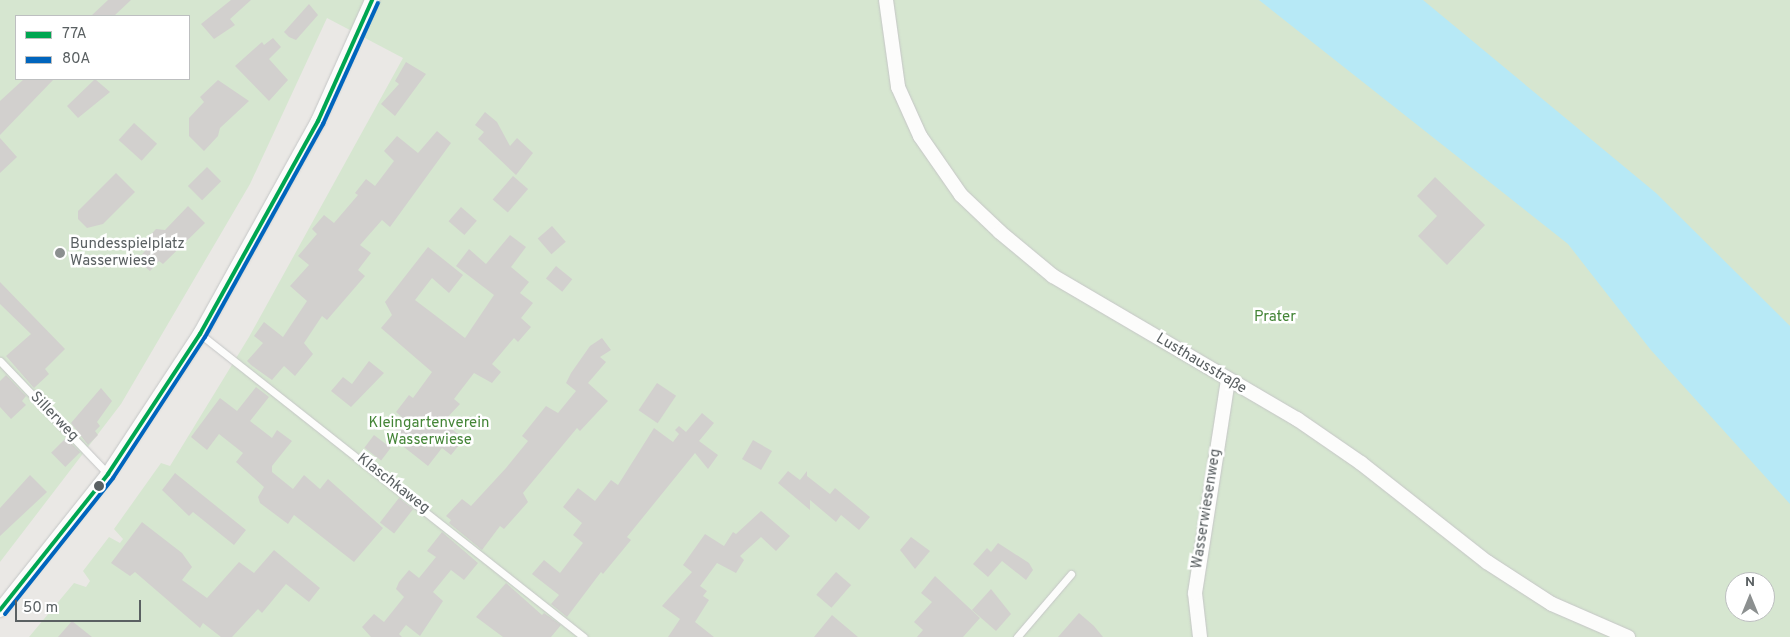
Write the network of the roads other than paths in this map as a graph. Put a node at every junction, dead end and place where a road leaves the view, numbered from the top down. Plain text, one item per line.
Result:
1 (372, 0) edge
2 (886, 0) edge
3 (200, 334) junction
4 (0, 361) edge
5 (1228, 380) junction
6 (108, 474) junction
7 (1071, 574) dead end
8 (0, 610) edge
9 (584, 637) edge
10 (1017, 637) edge
11 (1200, 637) edge
12 (1628, 637) edge

1 - 3 street
2 - 5 street, Lusthausstraße
3 - 6 street
3 - 9 lane, Klaschkaweg
4 - 6 lane, Sillerweg
5 - 11 street, Wasserwiesenweg
5 - 12 street, Lusthausstraße
6 - 8 street
7 - 10 lane

